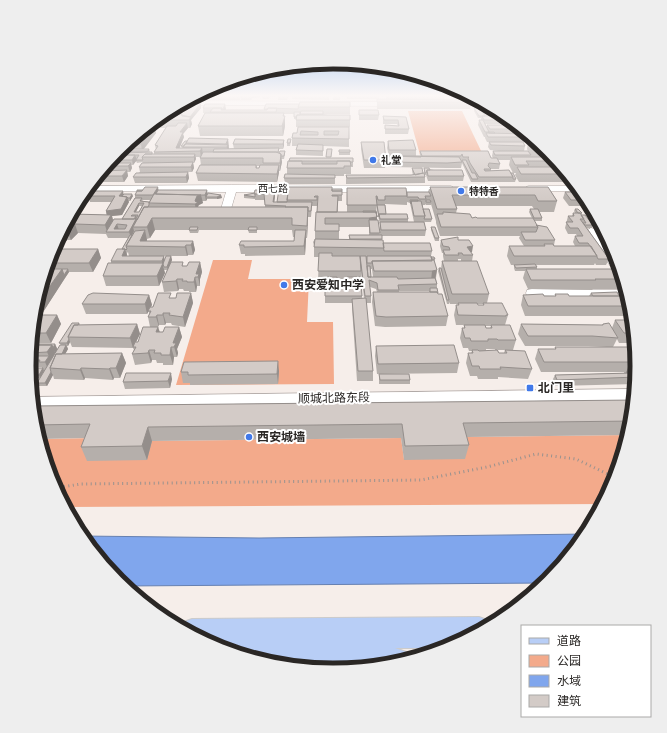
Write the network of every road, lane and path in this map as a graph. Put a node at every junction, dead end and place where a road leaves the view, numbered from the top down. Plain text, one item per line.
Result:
1 (232, 188) junction
2 (94, 189) edge
3 (463, 189) edge
4 (519, 189) edge
5 (573, 189) edge
6 (226, 209) edge
7 (591, 231) edge
8 (609, 256) edge
9 (532, 293) edge
10 (622, 294) edge
11 (629, 395) edge
12 (39, 403) edge
13 (610, 475) edge
14 (62, 487) edge
15 (467, 632) edge
16 (204, 634) edge
17 (304, 662) edge
18 (353, 663) edge

1 - 2 street, 西七路
1 - 3 street, 西七路
1 - 6 street
4 - 5 street
7 - 8 street
9 - 10 street
11 - 12 street, 顺城北路东段
13 - 14 path
15 - 16 main road
17 - 18 main road

